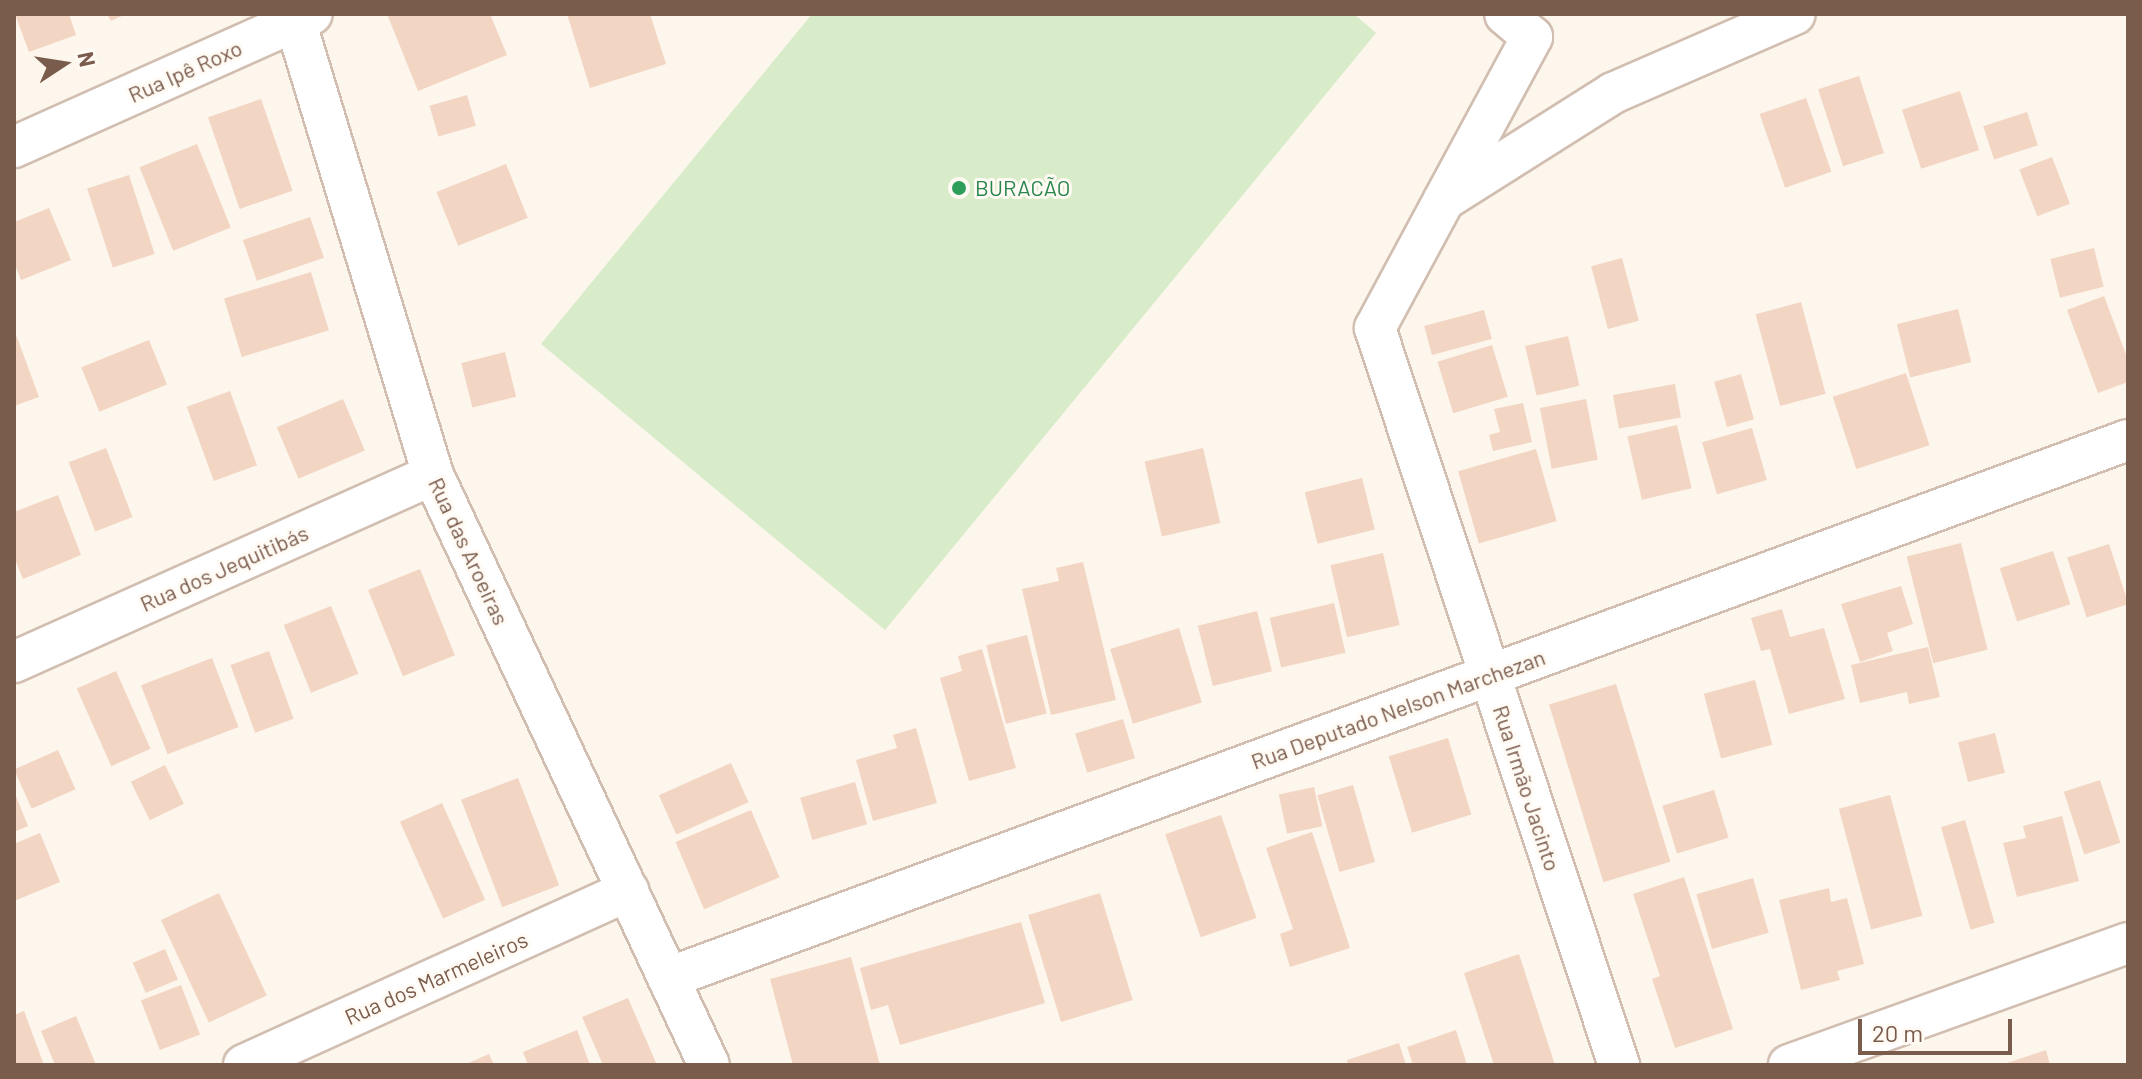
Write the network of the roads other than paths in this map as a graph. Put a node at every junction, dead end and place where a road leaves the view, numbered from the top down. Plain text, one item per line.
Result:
1 (1505, 14) edge
2 (1795, 14) edge
3 (300, 16) edge
4 (14, 147) edge
5 (1444, 200) junction
6 (2128, 440) edge
7 (433, 475) junction
8 (14, 662) edge
9 (1490, 675) junction
10 (628, 891) junction
11 (2128, 943) edge
12 (668, 978) junction
13 (244, 1065) edge
14 (709, 1065) edge
15 (1619, 1065) edge
16 (1789, 1065) edge

1 - 5 street
2 - 5 street
3 - 4 street, Rua Ipê Roxo
3 - 7 street, Rua das Aroeiras
5 - 9 street, Rua Irmão Jacinto
6 - 9 street, Rua Deputado Nelson Marchezan
7 - 8 street, Rua dos Jequitibás
7 - 10 street, Rua das Aroeiras
9 - 12 street, Rua Deputado Nelson Marchezan
9 - 15 street, Rua Irmão Jacinto
10 - 12 street, Rua das Aroeiras
10 - 13 street, Rua dos Marmeleiros
11 - 16 street
12 - 14 street, Rua das Aroeiras

